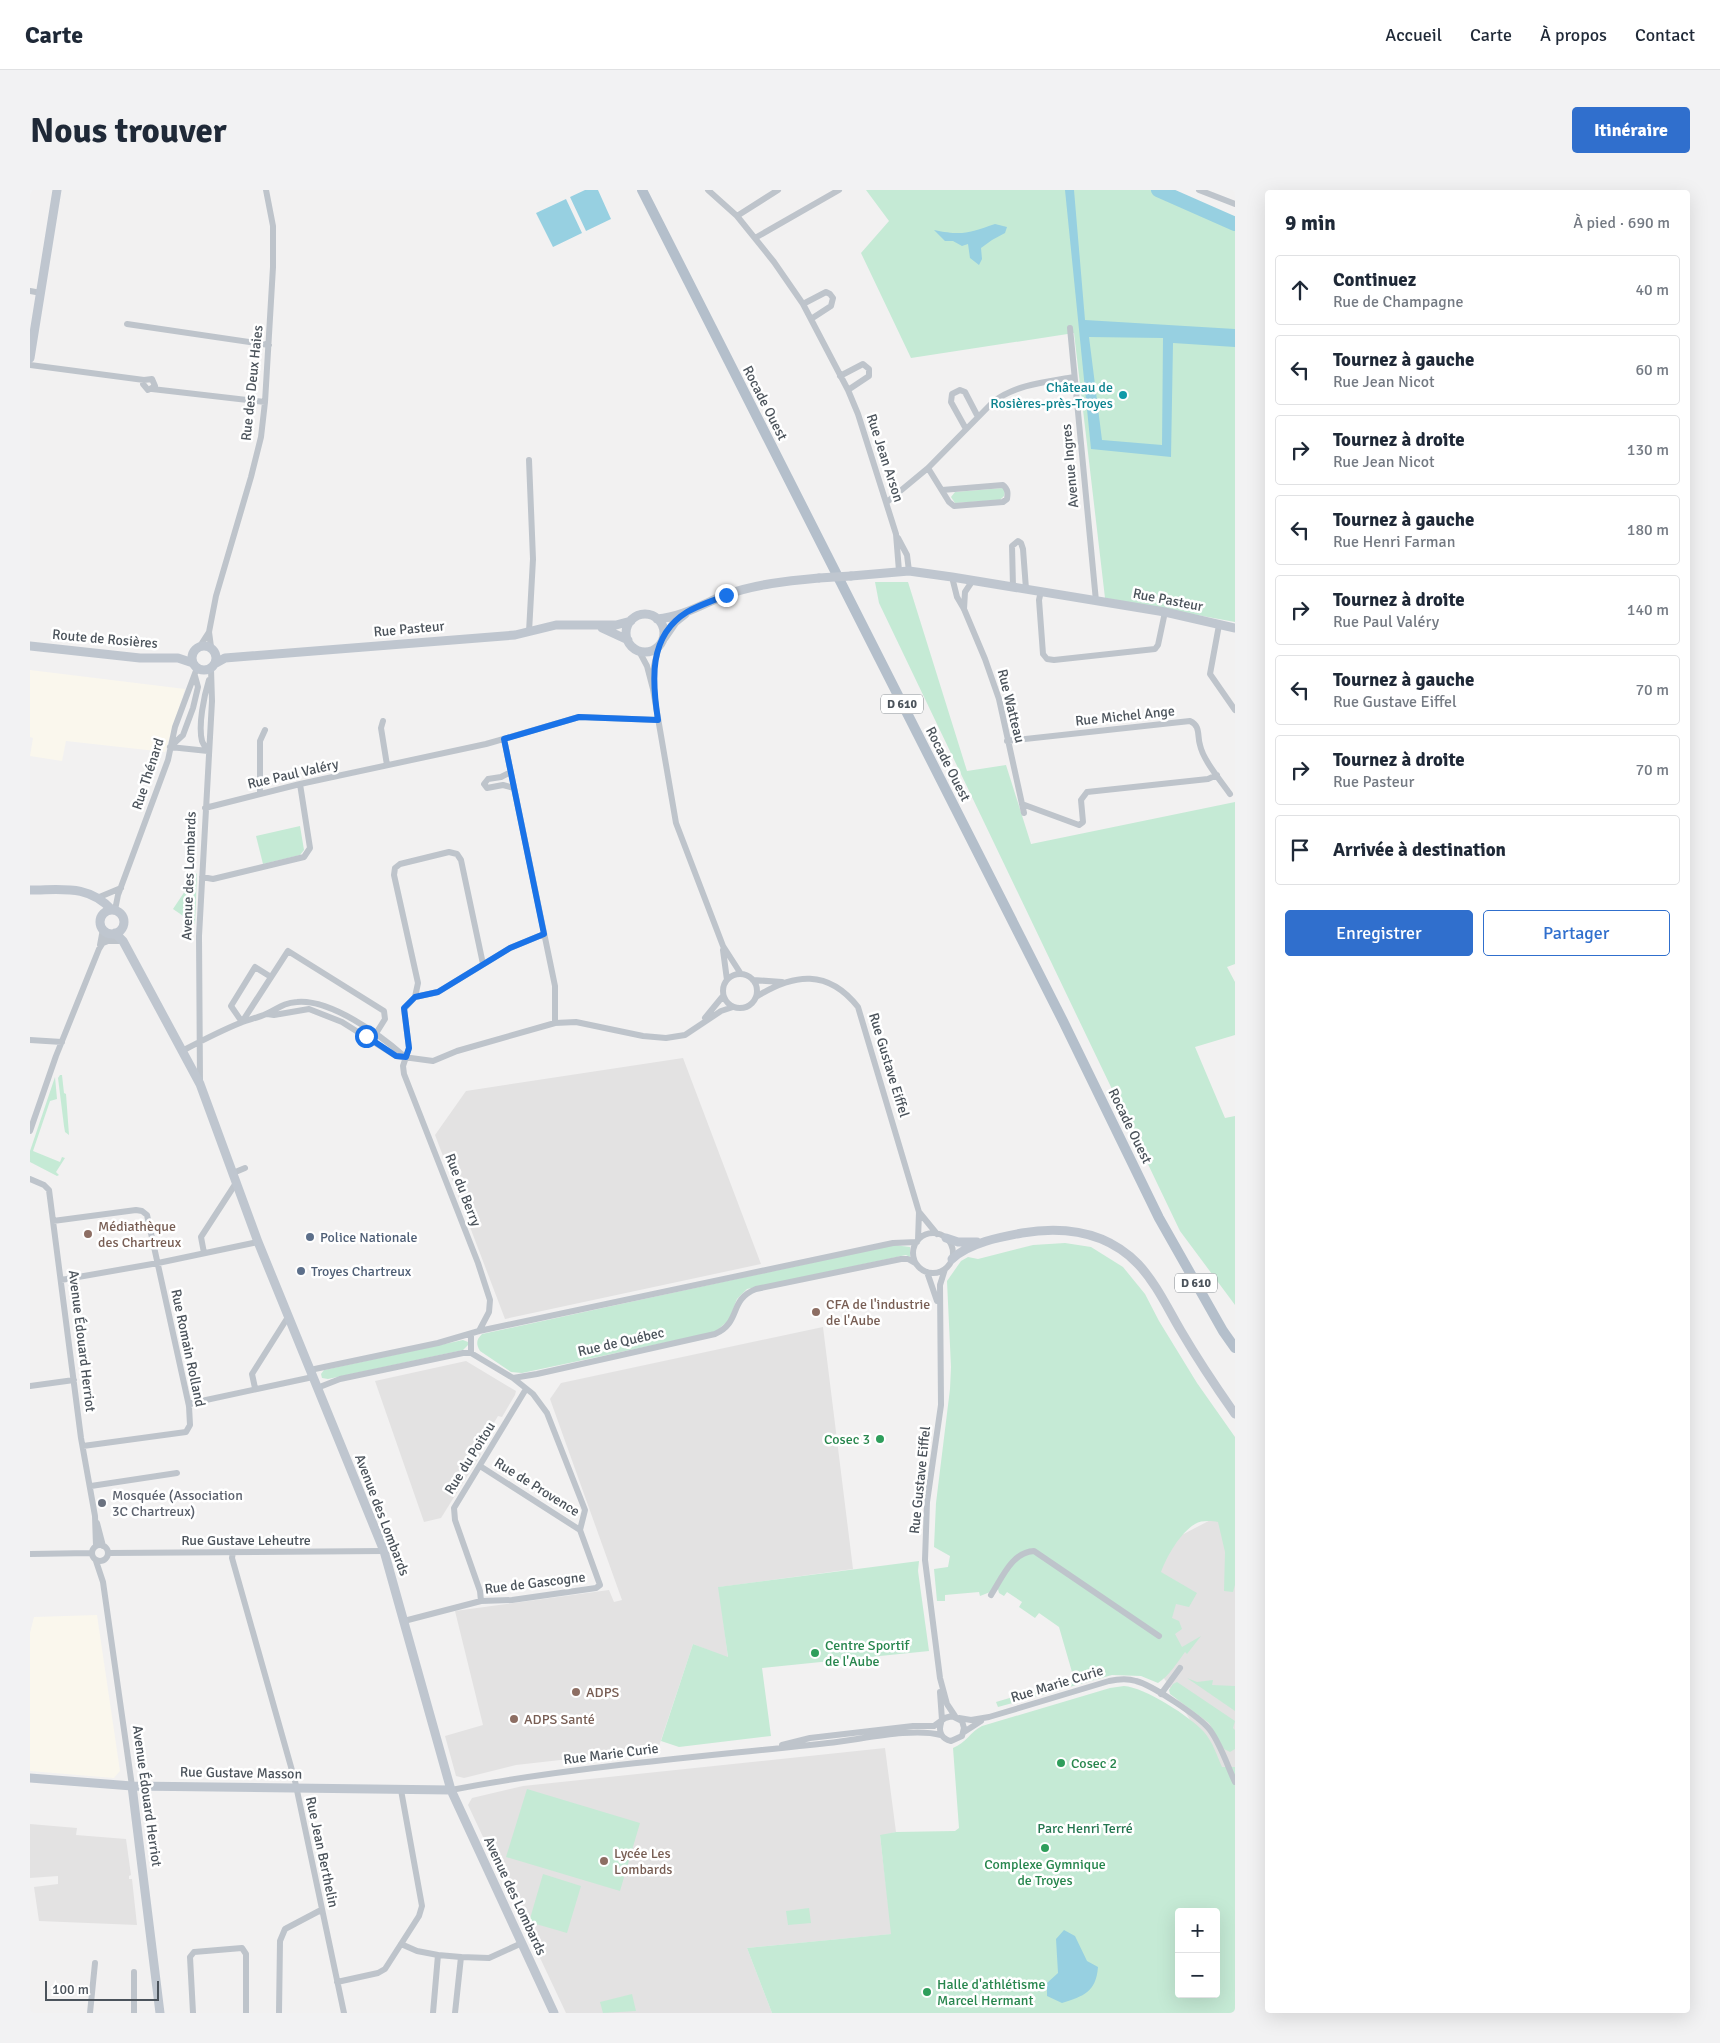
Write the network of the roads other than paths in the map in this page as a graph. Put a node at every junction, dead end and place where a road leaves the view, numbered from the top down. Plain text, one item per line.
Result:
1 (57, 190) edge
2 (266, 190) edge
3 (642, 190) edge
4 (708, 190) edge
5 (778, 190) edge
6 (839, 190) edge
7 (1199, 190) edge
8 (1235, 204) edge
9 (737, 216) junction
10 (755, 238) junction
11 (30, 291) edge
12 (40, 293) junction
13 (803, 304) junction
14 (810, 319) junction
15 (127, 324) dead end
16 (1070, 328) dead end
17 (269, 345) junction
18 (30, 358) edge
19 (30, 365) edge
20 (840, 376) junction
21 (1074, 377) junction
22 (848, 390) junction
23 (265, 402) junction
24 (978, 417) junction
25 (966, 429) junction
26 (529, 460) dead end
27 (928, 468) junction
28 (942, 490) junction
29 (887, 502) junction
30 (896, 534) junction
31 (909, 571) junction
32 (899, 572) junction
33 (952, 577) junction
34 (973, 580) junction
35 (1013, 587) junction
36 (1026, 589) junction
37 (1040, 592) junction
38 (1096, 601) junction
39 (964, 609) junction
40 (687, 612) junction
41 (1165, 612) junction
42 (657, 618) junction
43 (631, 621) junction
44 (1219, 625) junction
45 (594, 626) junction
46 (1235, 628) edge
47 (209, 632) junction
48 (529, 632) junction
49 (628, 640) junction
50 (661, 642) junction
51 (30, 646) edge
52 (196, 649) junction
53 (213, 650) junction
54 (639, 651) junction
55 (178, 658) junction
56 (225, 658) junction
57 (195, 669) junction
58 (212, 670) junction
59 (653, 689) junction
60 (1235, 710) edge
61 (658, 720) junction
62 (383, 722) dead end
63 (265, 730) dead end
64 (504, 739) junction
65 (1007, 741) junction
66 (170, 747) junction
67 (208, 751) junction
68 (387, 765) junction
69 (511, 772) junction
70 (1218, 775) junction
71 (300, 784) junction
72 (514, 788) junction
73 (260, 794) junction
74 (1230, 794) dead end
75 (1022, 804) junction
76 (205, 808) junction
77 (1024, 813) dead end
78 (202, 877) junction
79 (121, 888) junction
80 (30, 890) edge
81 (94, 896) junction
82 (114, 910) junction
83 (103, 914) junction
84 (112, 931) junction
85 (544, 934) junction
86 (123, 942) junction
87 (101, 946) junction
88 (723, 946) junction
89 (482, 964) junction
90 (741, 974) junction
91 (271, 977) junction
92 (727, 980) junction
93 (753, 980) junction
94 (784, 982) junction
95 (724, 996) junction
96 (415, 997) junction
97 (756, 997) junction
98 (733, 1007) junction
99 (267, 1014) junction
100 (242, 1022) junction
101 (702, 1022) junction
102 (555, 1023) junction
103 (375, 1035) junction
104 (30, 1040) edge
105 (62, 1042) junction
106 (200, 1042) junction
107 (182, 1051) junction
108 (406, 1057) junction
109 (200, 1084) junction
110 (30, 1130) edge
111 (245, 1168) dead end
112 (233, 1173) junction
113 (30, 1179) edge
114 (236, 1183) junction
115 (919, 1212) junction
116 (53, 1220) junction
117 (937, 1234) junction
118 (946, 1238) junction
119 (918, 1241) junction
120 (990, 1241) junction
121 (258, 1242) junction
122 (204, 1253) junction
123 (952, 1259) junction
124 (915, 1262) junction
125 (158, 1263) junction
126 (945, 1269) junction
127 (927, 1272) junction
128 (61, 1280) junction
129 (940, 1315) junction
130 (288, 1317) junction
131 (479, 1332) junction
132 (471, 1334) junction
133 (1235, 1348) edge
134 (471, 1353) junction
135 (312, 1373) junction
136 (513, 1378) junction
137 (74, 1380) junction
138 (30, 1386) edge
139 (255, 1388) junction
140 (317, 1388) junction
141 (526, 1389) junction
142 (188, 1406) junction
143 (1235, 1414) edge
144 (82, 1446) junction
145 (480, 1466) junction
146 (177, 1473) dead end
147 (91, 1486) junction
148 (95, 1516) junction
149 (580, 1530) junction
150 (96, 1546) junction
151 (103, 1546) junction
152 (384, 1551) junction
153 (233, 1552) junction
154 (91, 1553) junction
155 (108, 1553) junction
156 (30, 1554) edge
157 (104, 1560) junction
158 (96, 1561) junction
159 (103, 1582) junction
160 (991, 1594) dead end
161 (482, 1601) junction
162 (404, 1621) junction
163 (1159, 1636) dead end
164 (1180, 1668) dead end
165 (940, 1678) junction
166 (1161, 1694) junction
167 (957, 1717) junction
168 (989, 1717) junction
169 (941, 1721) junction
170 (964, 1732) junction
171 (941, 1735) junction
172 (774, 1748) junction
173 (30, 1778) edge
174 (1235, 1782) edge
175 (132, 1786) junction
176 (296, 1788) junction
177 (401, 1790) junction
178 (451, 1790) junction
179 (321, 1910) junction
180 (401, 1944) junction
181 (522, 1944) junction
182 (438, 1955) junction
183 (461, 1958) junction
184 (95, 1963) dead end
185 (134, 1972) dead end
186 (337, 1982) junction
187 (90, 2013) edge
188 (134, 2013) edge
189 (160, 2013) edge
190 (193, 2013) edge
191 (246, 2013) edge
192 (279, 2013) edge
193 (344, 2013) edge
194 (434, 2013) edge
195 (455, 2013) edge
196 (554, 2013) edge

1 - 12 street
2 - 17 street, Rue des Deux Haies
3 - 133 main road, Rocade Ouest / D 610
4 - 9 street, Rue Jean Arson
5 - 9 street
6 - 10 street
7 - 8 street
9 - 10 street, Rue Jean Arson
10 - 13 street, Rue Jean Arson
11 - 12 street
12 - 18 street
13 - 14 street, Rue Jean Arson
13 - 14 street
14 - 20 street, Rue Jean Arson
15 - 17 street
16 - 21 street, Avenue Ingres
17 - 23 street, Rue des Deux Haies
19 - 23 street
20 - 22 street, Rue Jean Arson
20 - 22 street
21 - 24 street
21 - 38 street, Avenue Ingres
22 - 29 street, Rue Jean Arson
23 - 47 street, Rue des Deux Haies
24 - 25 street
24 - 25 street
25 - 27 street
26 - 48 street
27 - 28 street
27 - 29 street
28 - 28 street
29 - 30 street, Rue Jean Arson
30 - 31 street, Rue Jean Arson
30 - 32 street, Rue Jean Arson
31 - 32 street, Rue Pasteur
31 - 33 street, Rue Pasteur
32 - 40 street, Rue Pasteur, bridge
33 - 34 street, Rue Pasteur
33 - 39 street, Rue Watteau
34 - 35 street, Rue Pasteur
34 - 39 street
35 - 36 street, Rue Pasteur
35 - 36 street
36 - 37 street, Rue Pasteur
37 - 38 street, Rue Pasteur
37 - 41 street
38 - 41 street, Rue Pasteur
39 - 65 street, Rue Watteau
40 - 42 street
40 - 50 street
41 - 44 street, Rue Pasteur
42 - 43 street
42 - 50 street
43 - 45 street, Rue Pasteur
43 - 49 street
44 - 46 street, Rue Pasteur
44 - 60 street
45 - 48 street, Rue Pasteur
45 - 49 street, Rue Pasteur
47 - 52 street, Rue des Deux Haies
47 - 53 street, Rue des Deux Haies
48 - 56 street, Rue Pasteur
49 - 54 street
50 - 54 street
50 - 59 street
51 - 55 street, Route de Rosières
52 - 53 street
52 - 55 street, Route de Rosières
52 - 57 street
53 - 56 street
53 - 58 street
54 - 59 street
55 - 57 street, Route de Rosières
56 - 58 street, Rue Pasteur
57 - 58 street, Route de Rosières
57 - 66 street, Rue Thénard
57 - 66 street
58 - 67 street, Avenue des Lombards
59 - 61 street
61 - 64 street, Rue Paul Valéry
61 - 88 street
62 - 68 street
63 - 73 street
64 - 68 street, Rue Paul Valéry
64 - 69 street
65 - 70 street, Rue Michel Ange
65 - 75 street, Rue Watteau
66 - 67 street
66 - 79 street, Rue Thénard
67 - 76 street, Avenue des Lombards
68 - 71 street, Rue Paul Valéry
69 - 72 street
69 - 72 street
70 - 74 street, Rue Michel Ange
70 - 75 street
71 - 73 street, Rue Paul Valéry
71 - 78 street
72 - 85 street
73 - 76 street, Rue Paul Valéry
75 - 77 street, Rue Watteau
76 - 78 street, Avenue des Lombards
78 - 106 street, Avenue des Lombards
79 - 81 street
79 - 82 street, Rue Thénard
80 - 81 street
81 - 82 street
81 - 83 street
82 - 83 street
82 - 84 street
83 - 84 street
84 - 86 street, Avenue des Lombards
84 - 87 street
85 - 89 street
85 - 102 street
86 - 87 street
86 - 107 street, Avenue des Lombards
87 - 105 street
88 - 90 street
88 - 92 street
89 - 96 street
89 - 96 street
90 - 92 street
90 - 93 street
91 - 100 street
91 - 100 street
91 - 103 street
92 - 95 street
93 - 94 street, Rue Gustave Eiffel
93 - 97 street
94 - 97 street, Rue Gustave Eiffel
94 - 115 street, Rue Gustave Eiffel
95 - 98 street
95 - 101 street
96 - 108 street, Rue du Berry
97 - 98 street
98 - 101 street
99 - 100 street
99 - 103 street
99 - 108 street
100 - 106 street
101 - 102 street
102 - 108 street
103 - 108 street
104 - 105 street
105 - 110 street
106 - 107 street
106 - 109 street, Avenue des Lombards
107 - 109 street, Avenue des Lombards
108 - 131 street, Rue du Berry
109 - 112 street, Avenue des Lombards
111 - 112 street
112 - 114 street, Avenue des Lombards
113 - 116 street, Avenue Édouard Herriot
114 - 121 street, Avenue des Lombards
114 - 122 street
115 - 117 street, Rue Gustave Eiffel
115 - 119 street, Rue Gustave Eiffel
116 - 125 street, Rue Romain Rolland
116 - 128 street, Avenue Édouard Herriot
117 - 118 street
117 - 119 street
118 - 120 street
118 - 123 street
119 - 124 street
119 - 131 street
120 - 123 street
120 - 143 street
121 - 122 street
121 - 130 street, Avenue des Lombards
122 - 125 street
123 - 126 street
124 - 127 street
124 - 136 street, Rue de Québec
125 - 128 street
125 - 142 street, Rue Romain Rolland
126 - 127 street
126 - 129 street, Rue Gustave Eiffel
127 - 129 street, Rue Gustave Eiffel
128 - 137 street, Avenue Édouard Herriot
129 - 165 street, Rue Gustave Eiffel
130 - 135 street, Avenue des Lombards
130 - 139 street
131 - 132 street
132 - 134 street
132 - 135 street
134 - 136 street
134 - 140 street
135 - 139 street
135 - 140 street, Avenue des Lombards
136 - 141 street
137 - 138 street
137 - 144 street, Avenue Édouard Herriot
139 - 142 street
140 - 152 street, Avenue des Lombards
141 - 145 street, Rue du Poitou
141 - 149 street
142 - 144 street, Rue Romain Rolland
144 - 147 street, Avenue Édouard Herriot
145 - 149 street, Rue de Provence
145 - 161 street, Rue du Poitou
146 - 147 street
147 - 148 street, Avenue Édouard Herriot
148 - 150 street, Avenue Édouard Herriot
148 - 151 street, Avenue Édouard Herriot
149 - 161 street, Rue de Gascogne
150 - 151 street
150 - 154 street
151 - 155 street
152 - 153 street, Rue Gustave Leheutre
152 - 162 street, Avenue des Lombards
153 - 155 street, Rue Gustave Leheutre
153 - 176 street, Rue Jean Berthelin
154 - 156 street
154 - 158 street
155 - 157 street
157 - 158 street
157 - 159 street
158 - 159 street
159 - 175 street, Avenue Édouard Herriot
160 - 163 street
161 - 162 street, Rue de Gascogne
162 - 178 street, Avenue des Lombards
164 - 166 street
165 - 167 street, Rue Gustave Eiffel
165 - 169 street, Rue Gustave Eiffel
166 - 168 street, Rue Marie Curie
166 - 174 street, Rue Marie Curie
167 - 168 street, Rue Marie Curie
167 - 169 street
167 - 170 street
168 - 170 street, Rue Marie Curie
169 - 171 street
169 - 172 street, Rue Marie Curie
170 - 171 street
171 - 172 street, Rue Marie Curie
172 - 178 street, Rue Marie Curie
173 - 175 street, Rue Gustave Masson
175 - 176 street, Rue Gustave Masson
175 - 189 street, Avenue Édouard Herriot
176 - 177 street, Rue Gustave Masson
176 - 179 street, Rue Jean Berthelin
177 - 178 street, Rue Gustave Masson
177 - 180 street
178 - 181 street, Avenue des Lombards
179 - 186 street, Rue Jean Berthelin
179 - 192 street
180 - 182 street
180 - 186 street
181 - 183 street
181 - 196 street, Avenue des Lombards
182 - 183 street
182 - 194 street
183 - 195 street
184 - 187 street
185 - 188 street
186 - 193 street, Rue Jean Berthelin
190 - 191 street

